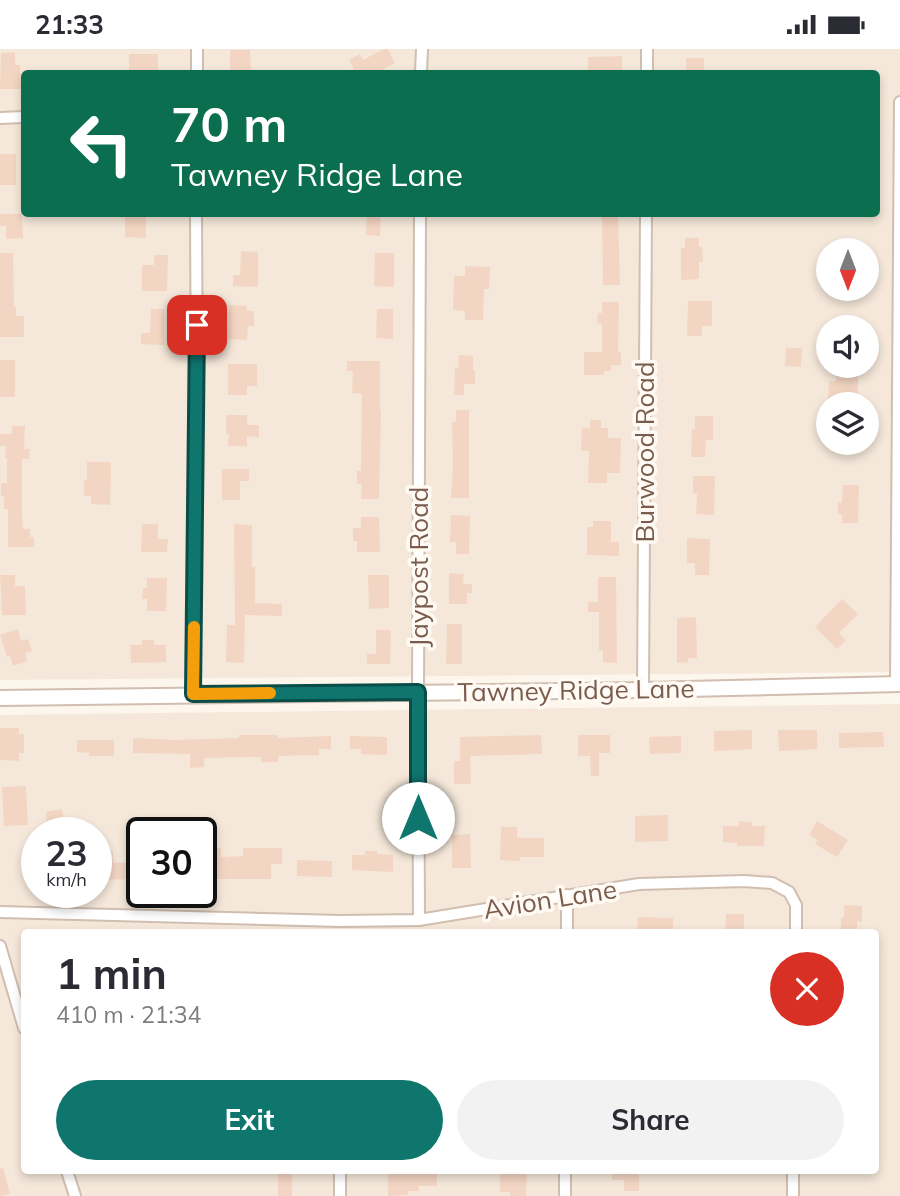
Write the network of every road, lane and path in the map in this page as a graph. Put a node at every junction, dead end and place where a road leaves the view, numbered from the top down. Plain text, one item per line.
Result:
1 (197, 49) edge
2 (422, 49) edge
3 (648, 49) edge
4 (197, 70) edge
5 (421, 70) edge
6 (647, 70) edge
7 (900, 101) edge
8 (21, 117) edge
9 (0, 118) edge
10 (196, 217) edge
11 (420, 217) edge
12 (646, 217) edge
13 (898, 684) edge
14 (643, 690) junction
15 (418, 692) junction
16 (193, 694) junction
17 (0, 698) edge
18 (567, 895) junction
19 (0, 912) edge
20 (419, 920) junction
21 (341, 921) junction
22 (341, 929) edge
23 (567, 929) edge
24 (796, 929) edge
25 (0, 946) edge
26 (21, 1018) edge
27 (68, 1174) edge
28 (340, 1174) edge
29 (565, 1174) edge
30 (793, 1174) edge
31 (75, 1196) edge
32 (340, 1196) edge
33 (565, 1196) edge
34 (793, 1196) edge

1 - 4 street
2 - 5 street
3 - 6 street
7 - 13 street
8 - 9 street
10 - 16 street
11 - 15 street, Jaypost Road
12 - 14 street, Burwood Road
13 - 14 street, Tawney Ridge Lane
14 - 15 street, Tawney Ridge Lane
15 - 16 street, Tawney Ridge Lane
15 - 20 street, Jaypost Road
16 - 17 street, Tawney Ridge Lane
18 - 20 street, Avion Lane
18 - 23 street
18 - 24 street, Avion Lane
19 - 21 street, Avion Lane
20 - 21 street, Avion Lane
21 - 22 street
25 - 26 street
27 - 31 street
28 - 32 street
29 - 33 street
30 - 34 street

